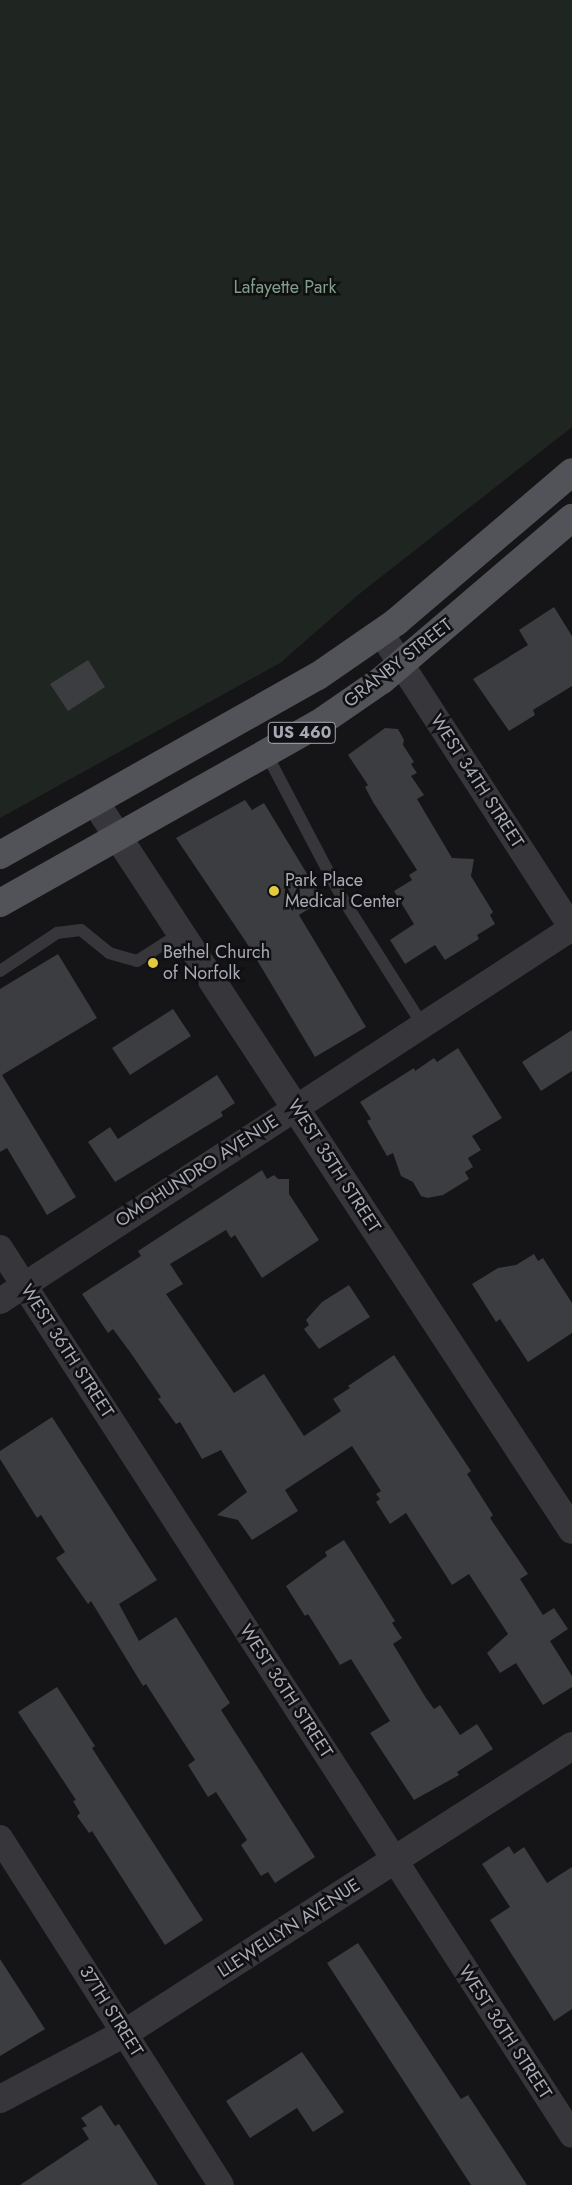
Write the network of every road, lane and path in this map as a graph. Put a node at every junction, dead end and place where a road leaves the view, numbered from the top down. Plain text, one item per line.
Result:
1 (572, 472) edge
2 (572, 518) edge
3 (381, 633) junction
4 (401, 664) junction
5 (266, 753) junction
6 (95, 802) junction
7 (118, 836) junction
8 (0, 855) edge
9 (0, 902) edge
10 (572, 928) edge
11 (181, 933) junction
12 (0, 971) edge
13 (422, 1024) junction
14 (295, 1106) junction
15 (0, 1248) edge
16 (25, 1285) junction
17 (0, 1301) edge
18 (572, 1530) edge
19 (572, 1746) edge
20 (0, 1838) edge
21 (394, 1861) junction
22 (125, 2032) junction
23 (0, 2100) edge
24 (572, 2135) edge
25 (221, 2185) edge

1 - 3 main road, GRANBY STREET / US 460
2 - 4 main road, GRANBY STREET / US 460
3 - 4 street, WEST 34TH STREET
3 - 6 main road, GRANBY STREET / US 460
4 - 5 main road, GRANBY STREET / US 460
4 - 10 street, WEST 34TH STREET
5 - 7 main road, GRANBY STREET / US 460
5 - 13 lane
6 - 7 street, WEST 35TH STREET
6 - 8 main road, GRANBY STREET / US 460
7 - 9 main road, GRANBY STREET / US 460
7 - 11 street, WEST 35TH STREET
10 - 13 street, OMOHUNDRO AVENUE
11 - 12 lane
11 - 14 street, WEST 35TH STREET
13 - 14 street, OMOHUNDRO AVENUE
14 - 16 street, OMOHUNDRO AVENUE
14 - 18 street, WEST 35TH STREET
15 - 16 street, WEST 36TH STREET
16 - 17 street, OMOHUNDRO AVENUE
16 - 21 street, WEST 36TH STREET
19 - 21 street, LLEWELLYN AVENUE
20 - 22 street, 37TH STREET
21 - 22 street, LLEWELLYN AVENUE
21 - 24 street, WEST 36TH STREET
22 - 23 street, LLEWELLYN AVENUE
22 - 25 street, 37TH STREET

